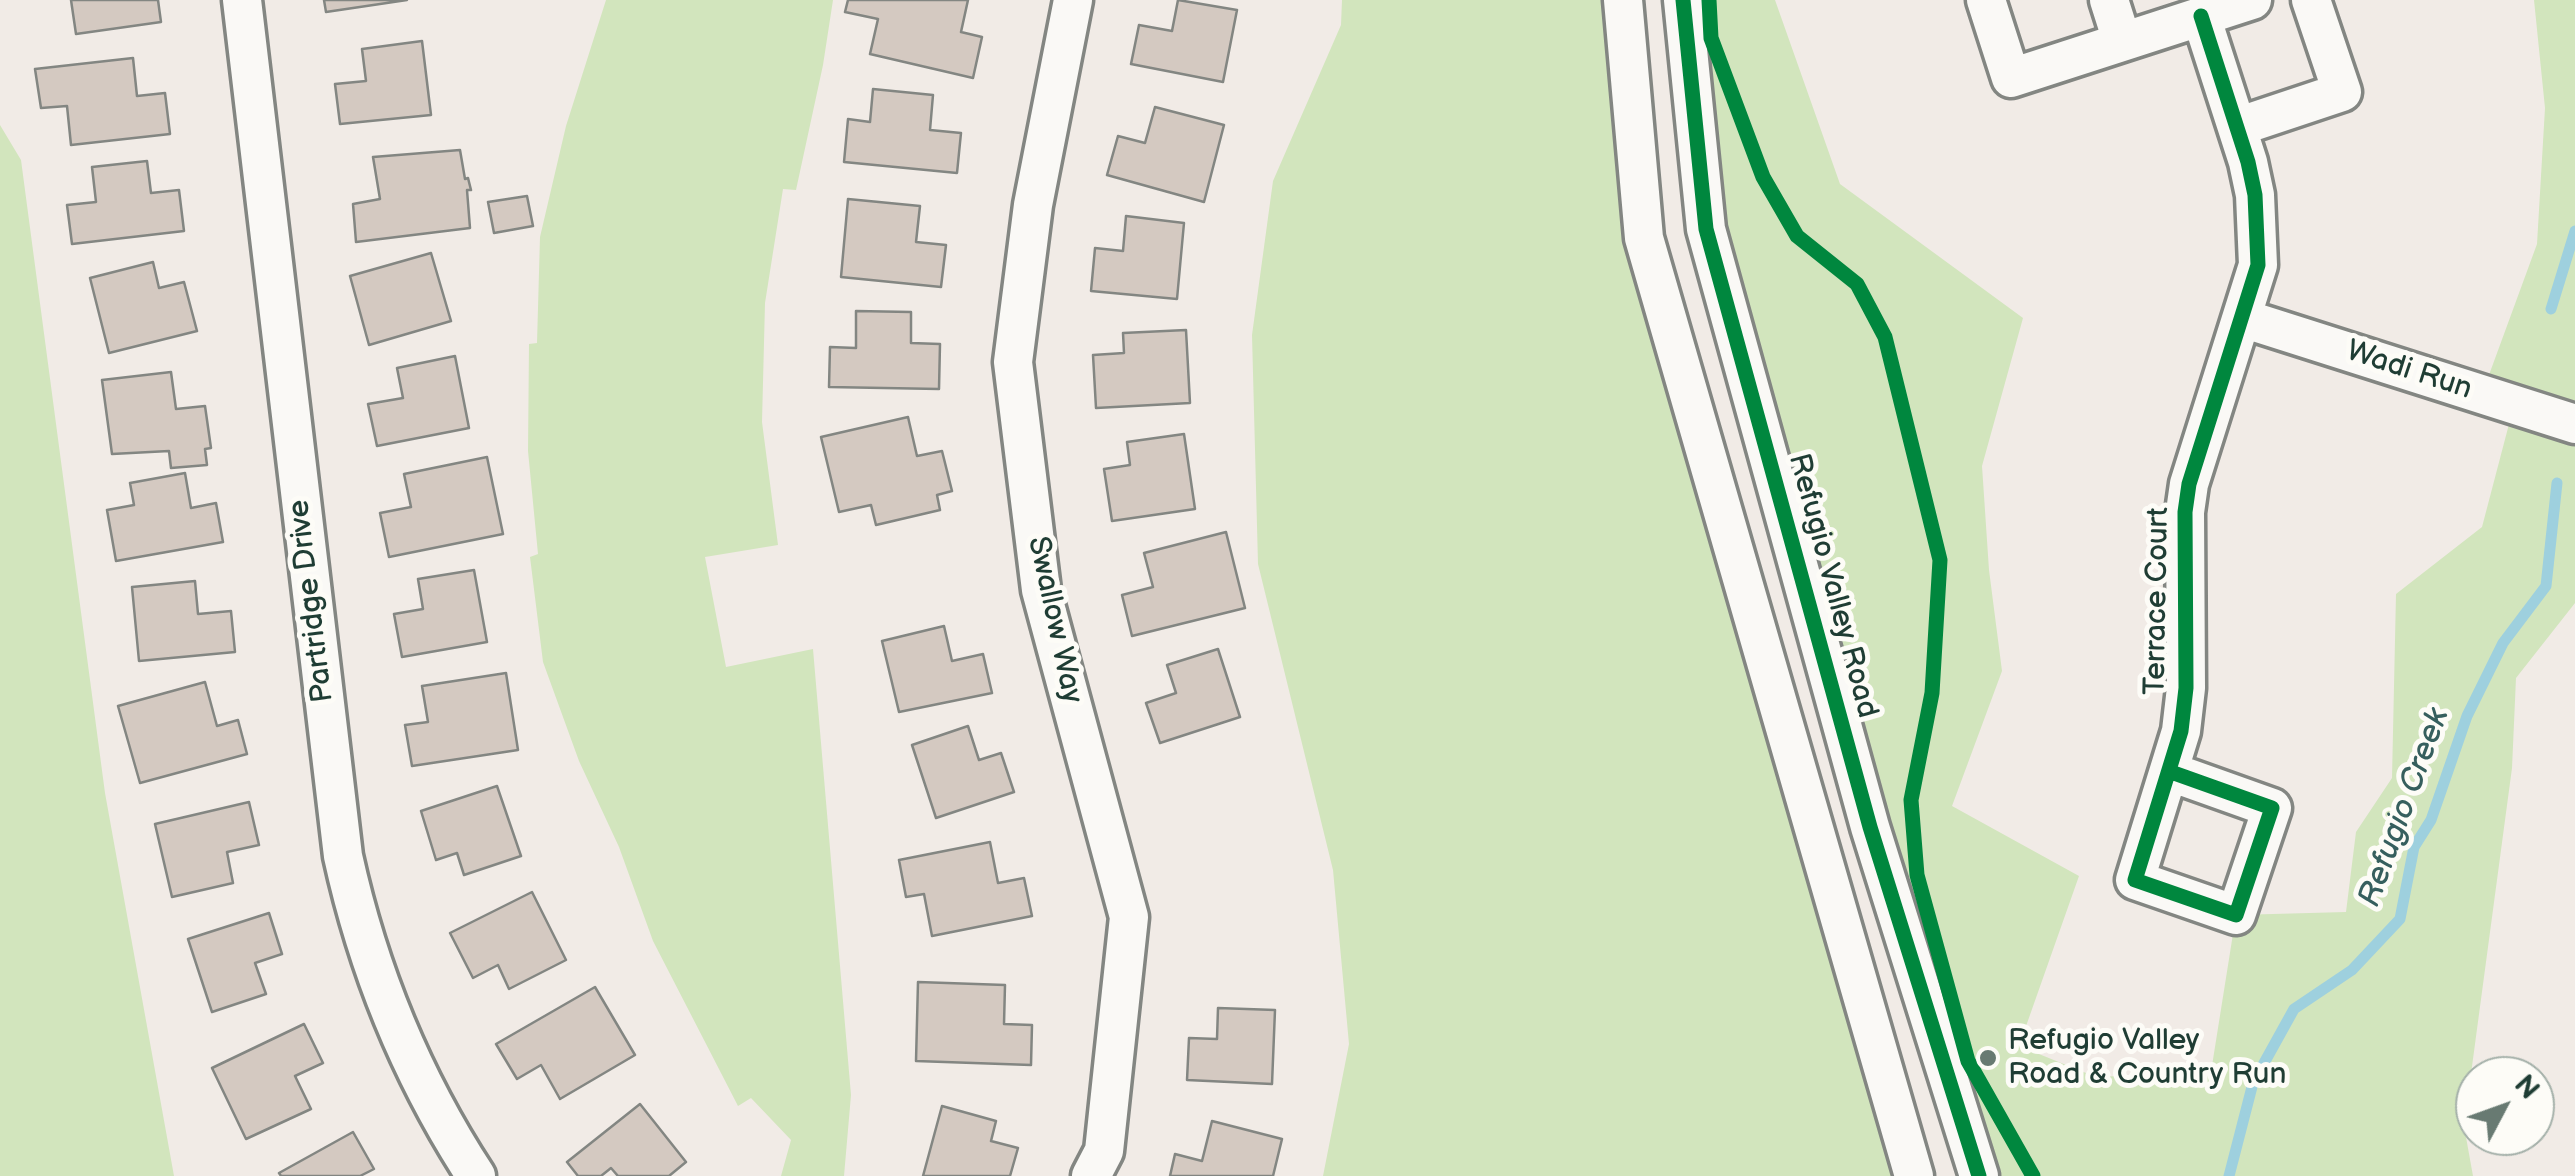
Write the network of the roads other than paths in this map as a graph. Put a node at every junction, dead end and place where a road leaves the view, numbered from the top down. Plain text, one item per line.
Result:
1 (242, 0) edge
2 (1073, 0) edge
3 (1624, 0) edge
4 (1683, 0) edge
5 (1986, 0) edge
6 (2109, 0) edge
7 (2252, 0) edge
8 (2311, 0) edge
9 (2201, 16) junction
10 (2122, 41) junction
11 (2237, 127) junction
12 (2242, 318) junction
13 (2575, 424) edge
14 (2171, 772) dead end
15 (476, 1176) edge
16 (1092, 1176) edge
17 (1914, 1176) edge
18 (1979, 1176) edge

1 - 15 street, Partridge Drive
2 - 16 street, Swallow Way
3 - 17 street
4 - 18 street, Refugio Valley Road
5 - 10 street
6 - 10 street
7 - 9 street
8 - 11 street
9 - 10 street
9 - 11 street, Terrace Court
11 - 12 street, Terrace Court
12 - 13 street, Wadi Run
12 - 14 street, Terrace Court

